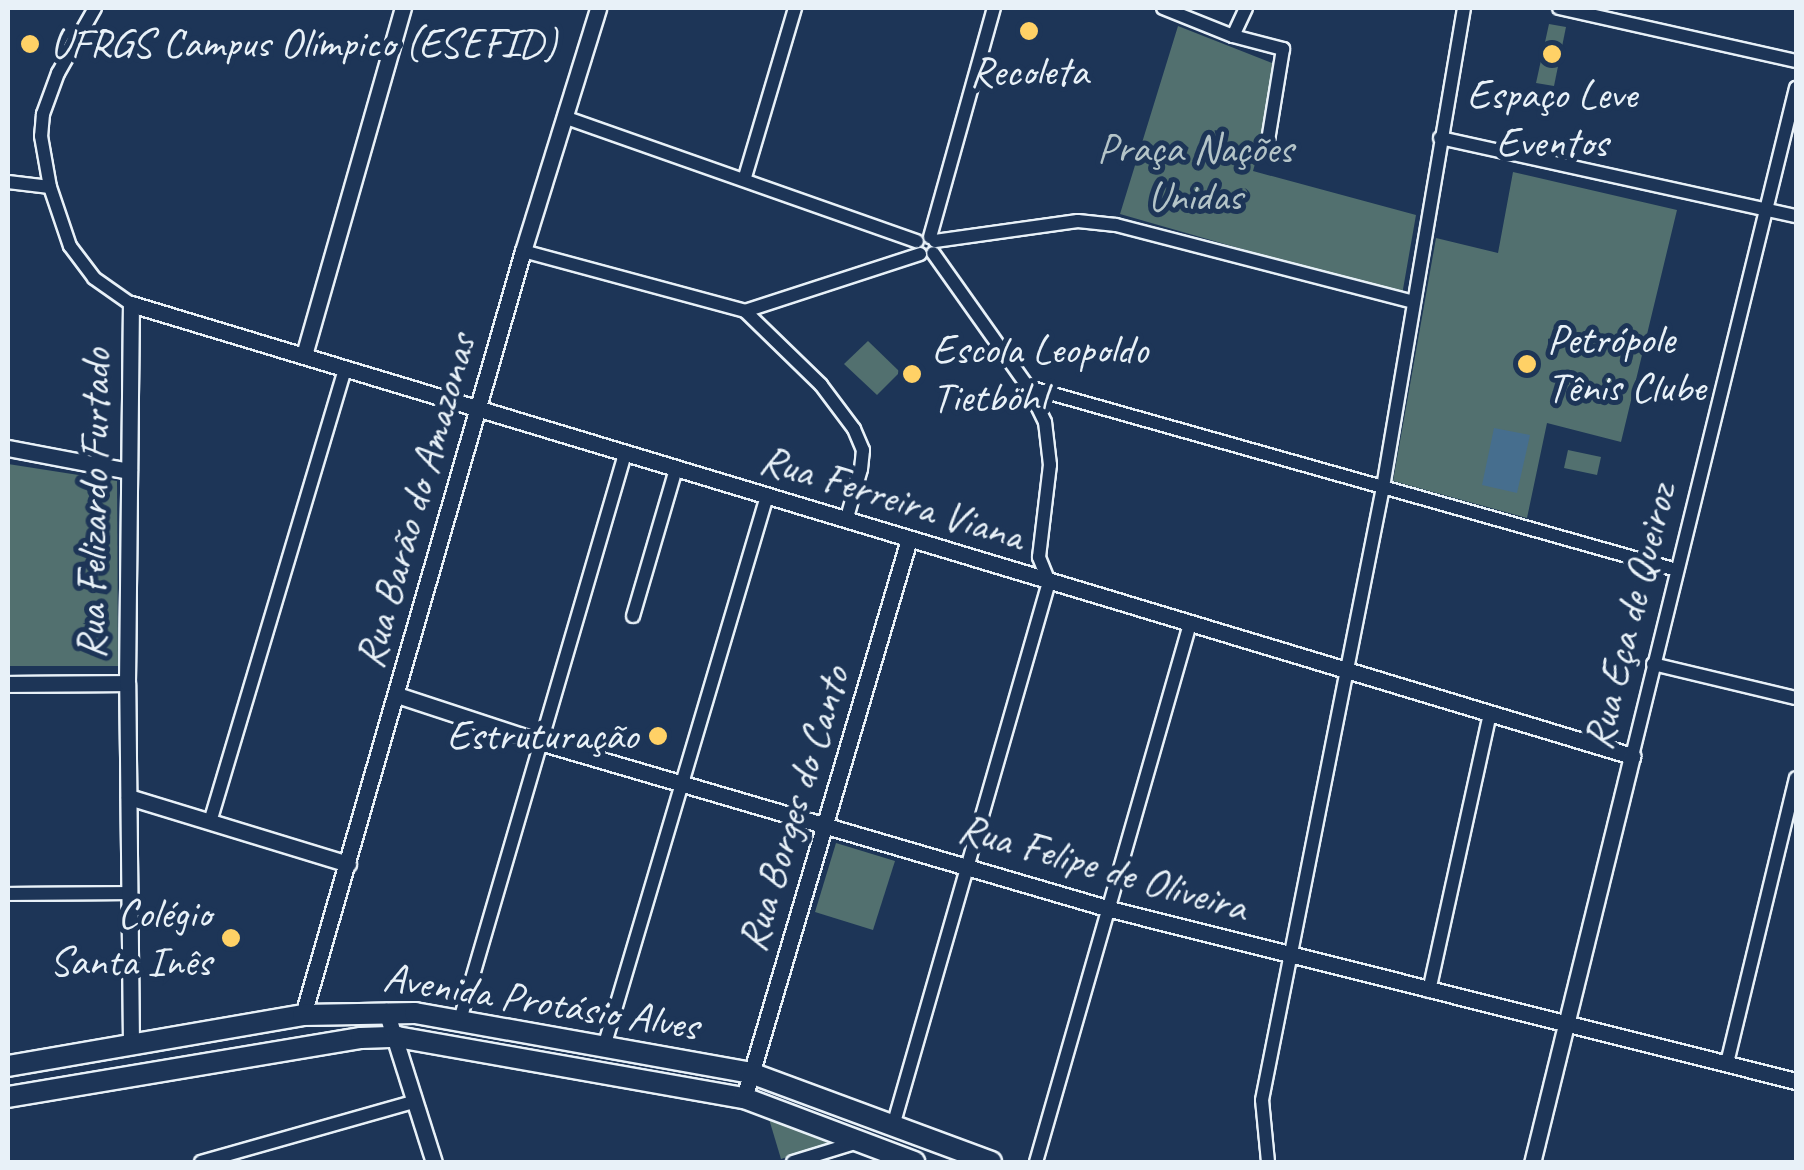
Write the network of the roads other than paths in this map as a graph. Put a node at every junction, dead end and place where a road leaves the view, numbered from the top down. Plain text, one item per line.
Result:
1 (95, 8) edge
2 (404, 8) edge
3 (598, 8) edge
4 (795, 8) edge
5 (994, 8) edge
6 (1163, 8) edge
7 (1246, 8) edge
8 (1464, 8) edge
9 (1559, 8) edge
10 (1233, 36) junction
11 (1796, 61) edge
12 (1796, 88) edge
13 (564, 118) junction
14 (1440, 138) junction
15 (1268, 142) dead end
16 (745, 177) junction
17 (8, 182) edge
18 (50, 187) junction
19 (1767, 209) junction
20 (1796, 216) edge
21 (927, 245) junction
22 (523, 251) junction
23 (1413, 302) junction
24 (131, 304) junction
25 (745, 311) junction
26 (304, 355) junction
27 (345, 368) junction
28 (1028, 387) junction
29 (480, 408) junction
30 (8, 448) edge
31 (625, 454) junction
32 (676, 470) junction
33 (129, 471) junction
34 (1383, 486) junction
35 (767, 496) junction
36 (846, 521) junction
37 (910, 539) junction
38 (1677, 570) junction
39 (1049, 582) junction
40 (633, 616) dead end
41 (1190, 624) junction
42 (1653, 664) junction
43 (1344, 671) junction
44 (127, 683) junction
45 (8, 684) edge
46 (397, 695) junction
47 (1796, 698) edge
48 (1490, 714) junction
49 (543, 743) junction
50 (1632, 756) junction
51 (1796, 778) edge
52 (686, 784) junction
53 (130, 797) junction
54 (210, 822) junction
55 (828, 824) junction
56 (348, 864) junction
57 (970, 867) junction
58 (129, 893) junction
59 (8, 894) edge
60 (1110, 909) junction
61 (1287, 956) junction
62 (1430, 991) junction
63 (386, 1010) junction
64 (303, 1015) junction
65 (460, 1020) junction
66 (1567, 1024) junction
67 (397, 1038) junction
68 (131, 1044) junction
69 (604, 1047) junction
70 (1726, 1063) junction
71 (8, 1066) edge
72 (751, 1073) junction
73 (1796, 1080) edge
74 (8, 1097) edge
75 (744, 1098) junction
76 (416, 1101) junction
77 (893, 1126) junction
78 (860, 1142) junction
79 (201, 1162) edge
80 (434, 1162) edge
81 (796, 1162) edge
82 (914, 1162) edge
83 (990, 1162) edge
84 (1036, 1162) edge
85 (1268, 1162) edge
86 (1532, 1162) edge

1 - 18 street, Rua Felizardo Furtado
2 - 26 street
3 - 13 street, Rua Barão do Amazonas
4 - 16 street
5 - 21 street
6 - 10 street
7 - 10 street
8 - 14 street
9 - 11 street
10 - 15 street
12 - 19 street, Rua Eça de Queiroz
13 - 16 street
13 - 22 street, Rua Barão do Amazonas
14 - 19 street
14 - 23 street
16 - 21 street
17 - 18 street
18 - 24 street, Rua Felizardo Furtado
19 - 20 street
19 - 38 street, Rua Eça de Queiroz
21 - 23 street
21 - 25 street
21 - 28 street
22 - 25 street
22 - 29 street, Rua Barão do Amazonas
23 - 34 street
24 - 26 street, Rua Ferreira Viana
24 - 33 street, Rua Felizardo Furtado
25 - 36 street
26 - 27 street, Rua Ferreira Viana
27 - 29 street, Rua Ferreira Viana
27 - 54 street
28 - 34 street
28 - 39 street
29 - 31 street, Rua Ferreira Viana
29 - 46 street, Rua Barão do Amazonas
30 - 33 street
31 - 32 street, Rua Ferreira Viana
31 - 49 street
32 - 35 street, Rua Ferreira Viana
32 - 40 street
33 - 44 street, Rua Felizardo Furtado
34 - 38 street
34 - 43 street
35 - 36 street, Rua Ferreira Viana
35 - 52 street
36 - 37 street, Rua Ferreira Viana
37 - 39 street, Rua Ferreira Viana
37 - 55 street, Rua Borges do Canto
38 - 42 street, Rua Eça de Queiroz
39 - 41 street, Rua Ferreira Viana
39 - 57 street
41 - 43 street, Rua Ferreira Viana
41 - 60 street
42 - 47 street
42 - 50 street, Rua Eça de Queiroz
43 - 48 street, Rua Ferreira Viana
43 - 61 street
44 - 45 street
44 - 53 street, Rua Felizardo Furtado
46 - 49 street, Rua Felipe de Oliveira
46 - 56 street, Rua Barão do Amazonas
48 - 50 street, Rua Ferreira Viana
48 - 62 street
49 - 52 street, Rua Felipe de Oliveira
49 - 65 street
50 - 66 street, Rua Eça de Queiroz
51 - 70 street
52 - 55 street, Rua Felipe de Oliveira
52 - 69 street
53 - 54 street
53 - 58 street, Rua Felizardo Furtado
54 - 56 street
55 - 57 street, Rua Felipe de Oliveira
55 - 72 street, Rua Borges do Canto
56 - 64 street, Rua Barão do Amazonas
57 - 60 street, Rua Felipe de Oliveira
57 - 77 street
58 - 59 street
58 - 68 street, Rua Felizardo Furtado
60 - 61 street, Rua Felipe de Oliveira
60 - 84 street
61 - 62 street, Rua Felipe de Oliveira
61 - 85 street
62 - 66 street, Rua Felipe de Oliveira
63 - 64 main road, Avenida Protásio Alves
63 - 65 main road, Avenida Protásio Alves
63 - 67 street
64 - 68 main road, Avenida Protásio Alves
65 - 69 main road, Avenida Protásio Alves
66 - 70 street, Rua Felipe de Oliveira
66 - 86 street, Rua Eça de Queiroz
67 - 74 main road, Avenida Protásio Alves
67 - 75 main road, Avenida Protásio Alves
67 - 76 street
68 - 71 main road, Avenida Protásio Alves
69 - 72 main road, Avenida Protásio Alves
70 - 73 street, Rua Felipe de Oliveira
72 - 75 street, Rua Borges do Canto
72 - 77 main road, Avenida Protásio Alves
75 - 78 main road, Avenida Protásio Alves
76 - 79 street
76 - 80 street
77 - 83 main road, Avenida Protásio Alves
78 - 81 street
78 - 82 main road, Avenida Protásio Alves

